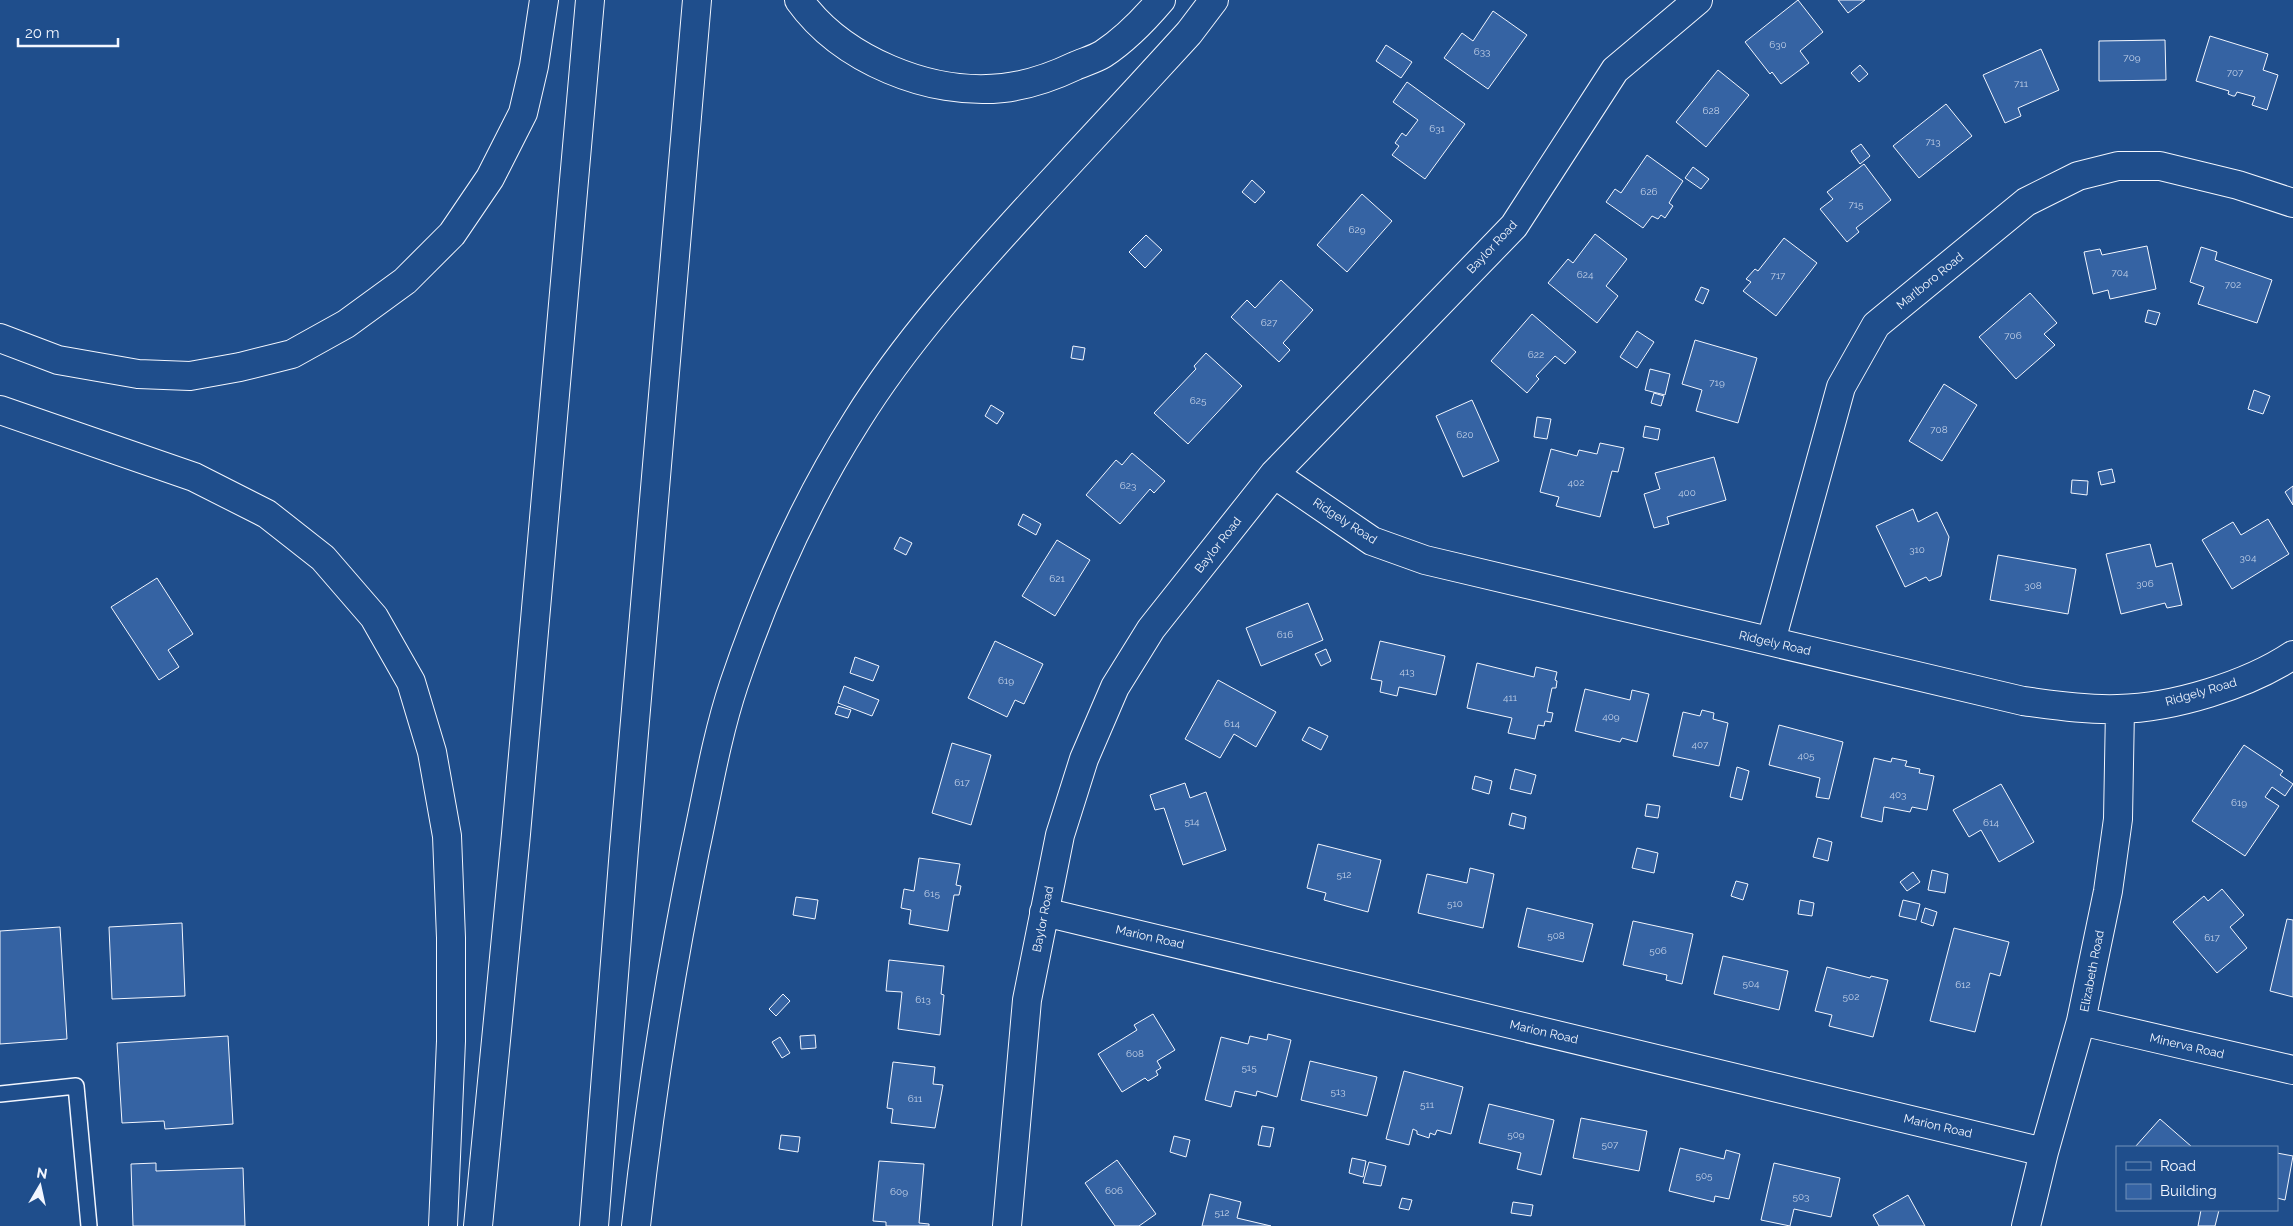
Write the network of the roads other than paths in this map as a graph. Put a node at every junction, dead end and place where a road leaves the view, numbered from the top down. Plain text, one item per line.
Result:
1 (544, 0) edge
2 (590, 0) edge
3 (697, 0) edge
4 (799, 0) edge
5 (1162, 0) edge
6 (1214, 0) edge
7 (1698, 0) edge
8 (2293, 203) edge
9 (0, 338) edge
10 (0, 410) edge
11 (1274, 474) junction
12 (1770, 641) junction
13 (2293, 655) edge
14 (2120, 709) junction
15 (1044, 912) junction
16 (2081, 1021) junction
17 (2293, 1070) edge
18 (0, 1094) edge
19 (2044, 1152) junction
20 (89, 1226) edge
21 (443, 1226) edge
22 (478, 1226) edge
23 (594, 1226) edge
24 (636, 1226) edge
25 (1007, 1226) edge
26 (2026, 1226) edge

1 - 9 main road
2 - 22 main road
3 - 23 main road
4 - 5 main road
6 - 24 main road
7 - 11 main road, Baylor Road
8 - 12 main road, Marlboro Road
10 - 21 main road
11 - 12 main road, Ridgely Road
11 - 15 main road, Baylor Road
12 - 14 main road, Ridgely Road
13 - 14 main road, Ridgely Road
14 - 16 main road, Elizabeth Road
15 - 19 main road, Marion Road
15 - 25 main road, Baylor Road
16 - 17 main road, Minerva Road
16 - 19 main road, Elizabeth Road
18 - 20 lane
19 - 26 main road, Elizabeth Road

